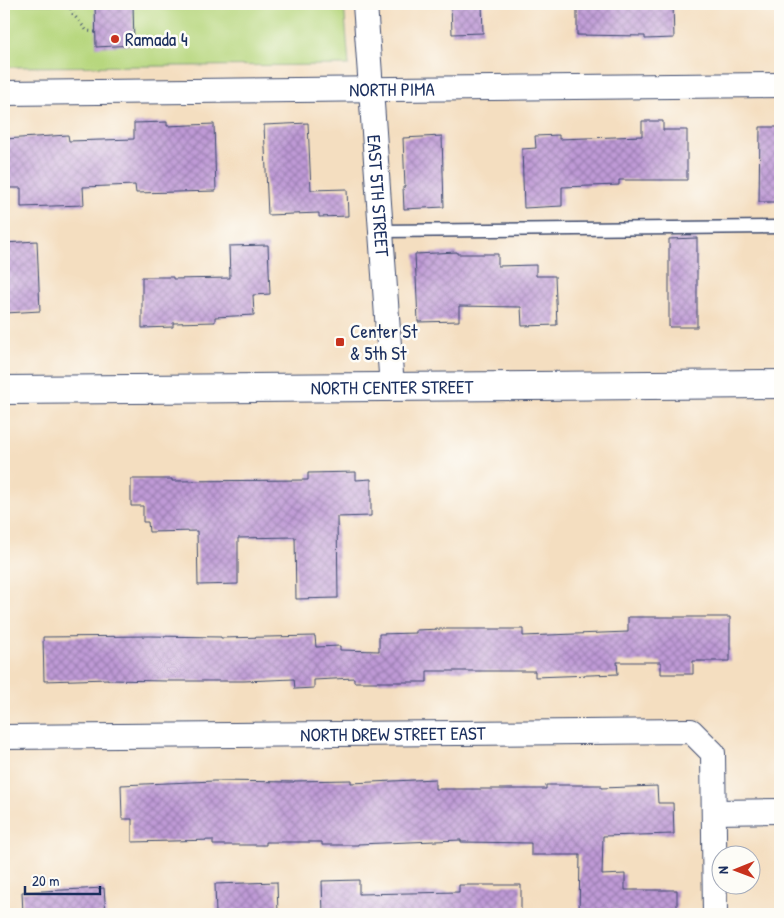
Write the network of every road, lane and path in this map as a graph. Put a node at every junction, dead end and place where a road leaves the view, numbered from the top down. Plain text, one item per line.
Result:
1 (69, 4) edge
2 (365, 4) edge
3 (96, 32) dead end
4 (780, 85) edge
5 (371, 89) junction
6 (4, 93) edge
7 (780, 227) edge
8 (381, 232) junction
9 (780, 384) edge
10 (392, 388) junction
11 (4, 390) edge
12 (4, 737) edge
13 (780, 811) edge
14 (714, 812) junction
15 (715, 914) edge

1 - 3 path
2 - 5 street, EAST 5TH STREET
4 - 5 street, NORTH PIMA
5 - 6 street, NORTH PIMA
5 - 8 street, EAST 5TH STREET
7 - 8 lane
8 - 10 street, EAST 5TH STREET
9 - 10 street, NORTH CENTER STREET
10 - 11 street, NORTH CENTER STREET
12 - 14 street, NORTH DREW STREET EAST
13 - 14 street
14 - 15 street, NORTH DREW STREET EAST

